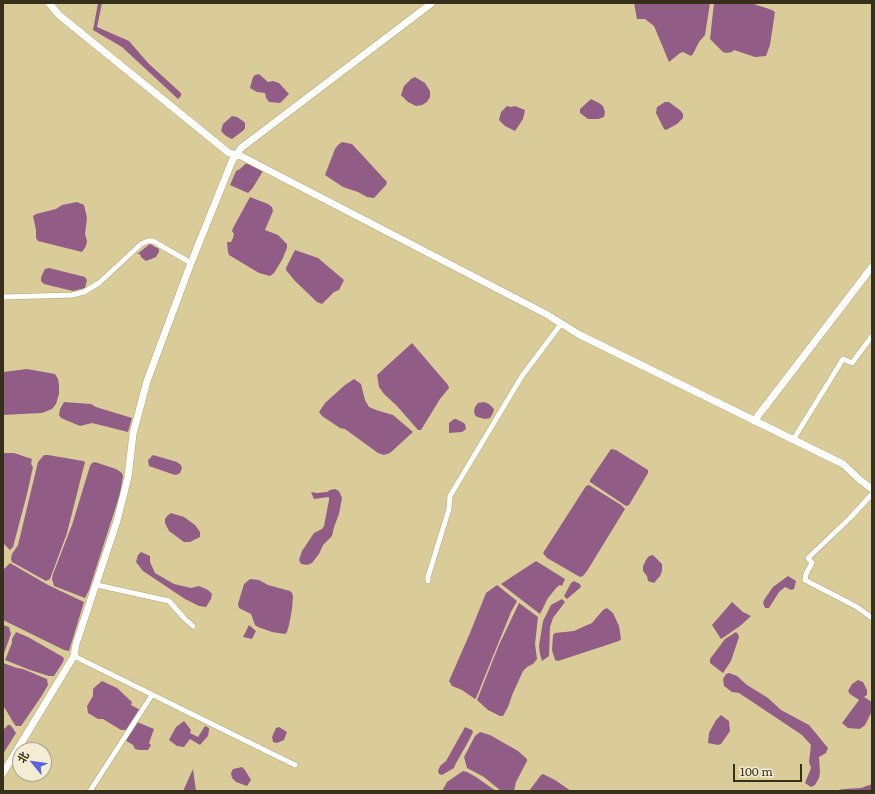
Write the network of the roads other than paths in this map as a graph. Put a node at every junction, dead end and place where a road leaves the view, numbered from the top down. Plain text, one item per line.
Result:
1 (50, 3) edge
2 (432, 3) edge
3 (237, 155) junction
4 (190, 263) junction
5 (872, 267) edge
6 (3, 296) edge
7 (561, 324) junction
8 (872, 336) edge
9 (754, 421) junction
10 (793, 440) junction
11 (872, 489) edge
12 (872, 494) edge
13 (428, 581) dead end
14 (97, 585) junction
15 (872, 618) edge
16 (193, 626) dead end
17 (74, 656) junction
18 (152, 695) junction
19 (295, 764) dead end
20 (3, 773) edge
21 (90, 791) edge

1 - 3 street
2 - 3 street
3 - 4 street
3 - 7 street
4 - 6 street
4 - 14 street
5 - 9 street
7 - 9 street
7 - 13 street
8 - 10 street
9 - 10 street
10 - 11 street
12 - 15 street
14 - 16 street
14 - 17 street
17 - 18 street
17 - 20 street
18 - 19 street
18 - 21 street

